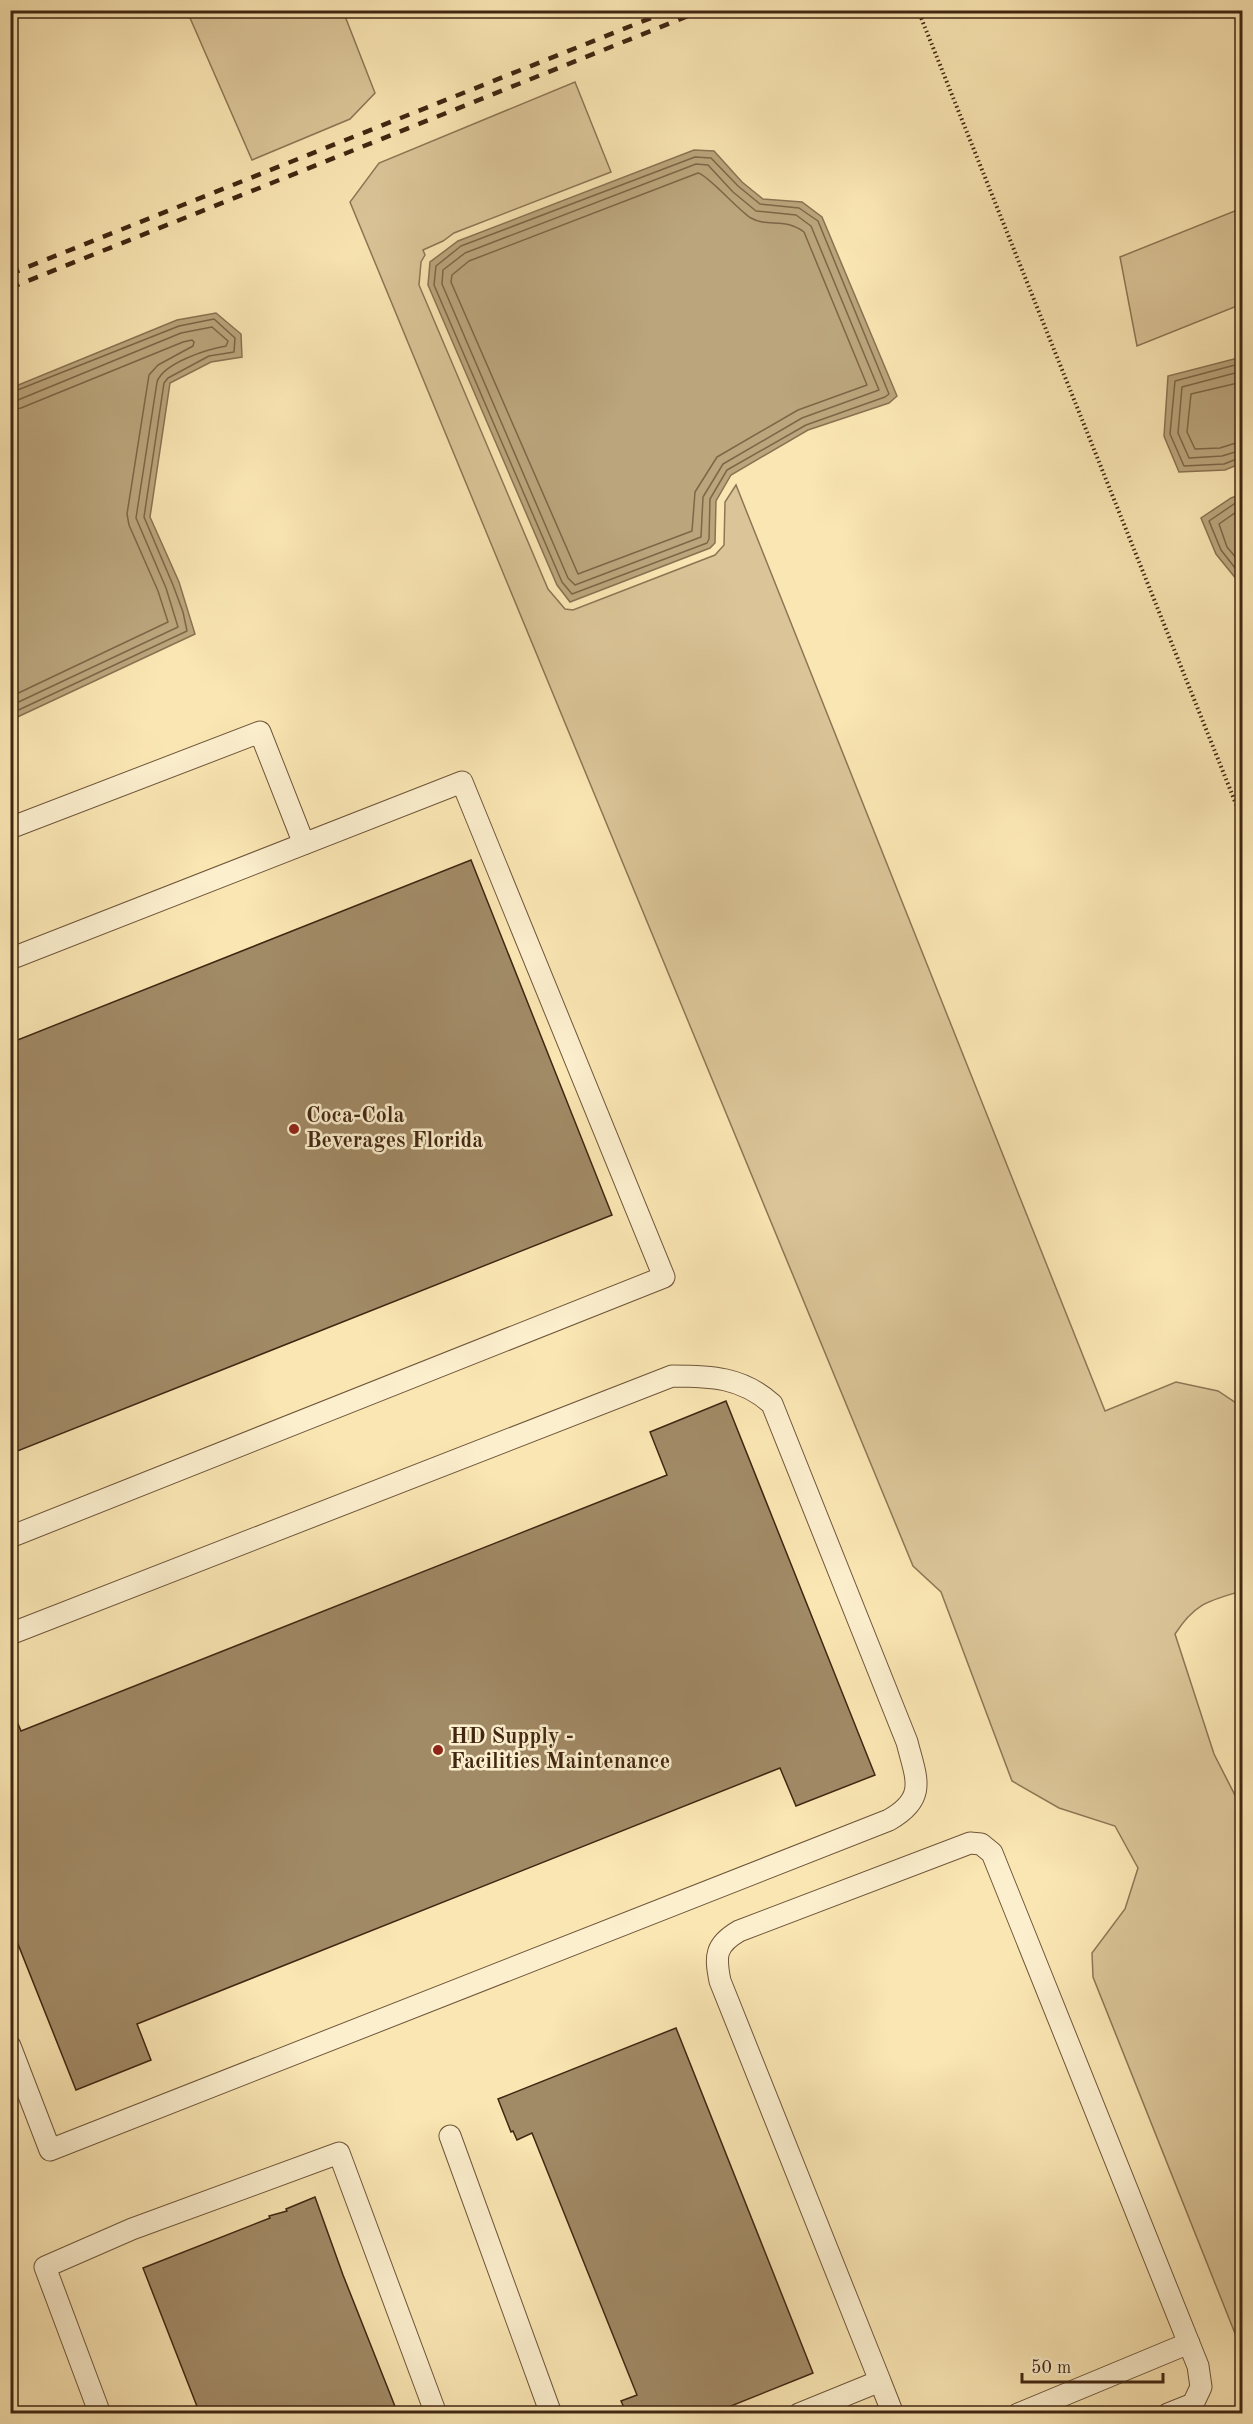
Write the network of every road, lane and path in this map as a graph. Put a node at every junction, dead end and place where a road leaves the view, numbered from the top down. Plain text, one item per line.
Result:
1 (918, 10) edge
2 (1242, 819) edge
3 (10, 828) edge
4 (304, 844) junction
5 (10, 959) edge
6 (10, 1537) edge
7 (10, 1634) edge
8 (10, 2046) edge
9 (450, 2136) dead end
10 (1189, 2343) junction
11 (880, 2381) junction
12 (100, 2414) edge
13 (436, 2414) edge
14 (551, 2414) edge
15 (799, 2414) edge
16 (893, 2414) edge
17 (1018, 2414) edge
18 (1168, 2414) edge

1 - 2 path
3 - 4 lane
4 - 5 lane
4 - 6 lane
7 - 8 lane
9 - 14 lane
10 - 11 lane
10 - 17 lane
10 - 18 lane
11 - 15 lane
11 - 16 lane
12 - 13 lane

